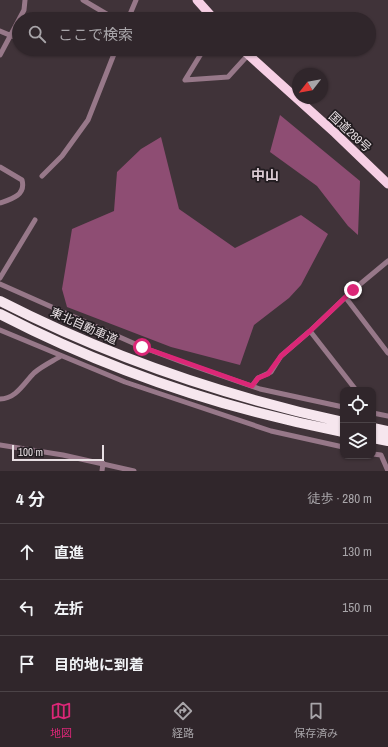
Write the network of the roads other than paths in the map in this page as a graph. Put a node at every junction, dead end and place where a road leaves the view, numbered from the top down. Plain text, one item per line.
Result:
1 (25, 0) edge
2 (83, 0) edge
3 (136, 0) edge
4 (200, 1) edge
5 (92, 3) edge
6 (23, 12) edge
7 (104, 12) edge
8 (131, 12) edge
9 (208, 12) edge
10 (0, 31) edge
11 (12, 32) edge
12 (10, 36) junction
13 (0, 55) edge
14 (114, 56) edge
15 (200, 56) edge
16 (242, 56) edge
17 (249, 56) edge
18 (0, 167) edge
19 (42, 176) dead end
20 (388, 184) edge
21 (0, 203) edge
22 (35, 220) dead end
23 (388, 261) edge
24 (0, 278) edge
25 (0, 284) edge
26 (346, 298) junction
27 (0, 301) edge
28 (0, 314) edge
29 (0, 330) edge
30 (310, 331) junction
31 (388, 354) edge
32 (61, 356) junction
33 (252, 386) junction
34 (354, 387) edge
35 (0, 399) edge
36 (340, 406) edge
37 (376, 414) edge
38 (388, 416) edge
39 (340, 421) edge
40 (376, 429) edge
41 (340, 431) edge
42 (388, 431) edge
43 (376, 439) edge
44 (388, 441) edge
45 (0, 445) edge
46 (340, 446) edge
47 (376, 454) edge
48 (103, 464) junction
49 (102, 471) edge
50 (134, 471) edge
51 (388, 471) edge

1 - 6 street
2 - 5 street
3 - 8 street
4 - 9 highway
5 - 7 street
10 - 12 street
11 - 12 street
12 - 13 street
14 - 19 street
15 - 16 street
17 - 20 highway, 国道289号
18 - 21 street
22 - 24 street
23 - 26 street
25 - 33 street
26 - 30 street
26 - 31 street
27 - 39 highway, 東北自動車道
28 - 41 highway, 東北自動車道
29 - 32 street
30 - 33 street
30 - 34 street
32 - 35 street
32 - 46 street
33 - 36 street
37 - 38 street
40 - 42 highway
43 - 44 highway
45 - 48 street
47 - 51 street
48 - 49 street
48 - 50 street

